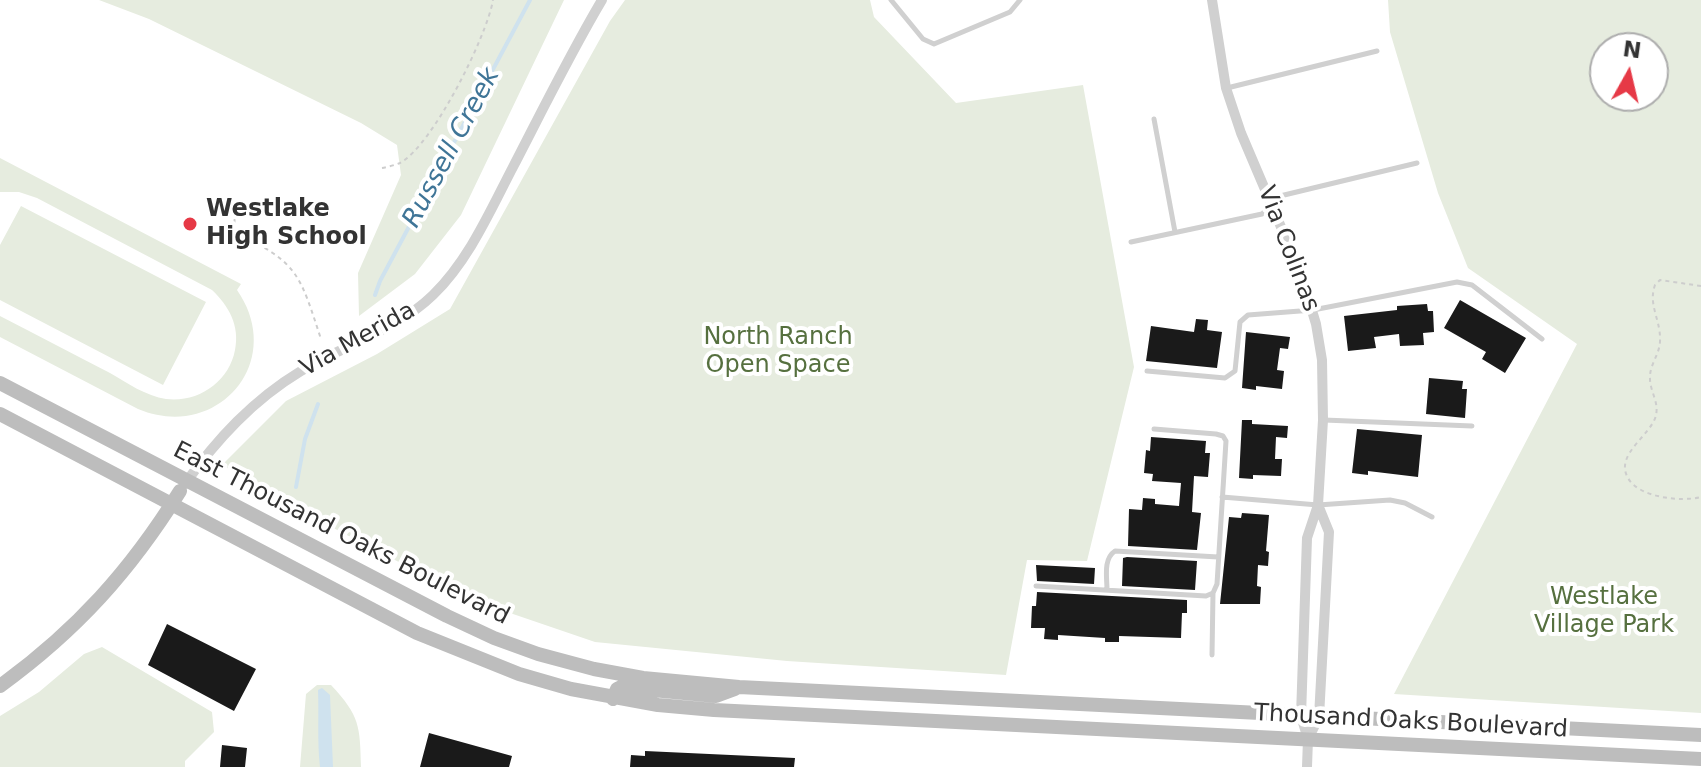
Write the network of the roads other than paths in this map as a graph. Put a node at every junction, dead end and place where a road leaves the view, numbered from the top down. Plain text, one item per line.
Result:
1 (602, 0) edge
2 (891, 0) edge
3 (1020, 0) edge
4 (1212, 0) edge
5 (1377, 51) dead end
6 (1226, 88) junction
7 (1154, 119) dead end
8 (1417, 163) dead end
9 (1272, 205) junction
10 (1175, 232) junction
11 (1131, 242) dead end
12 (1313, 310) junction
13 (1542, 339) dead end
14 (1147, 371) dead end
15 (0, 383) edge
16 (0, 414) edge
17 (1323, 420) junction
18 (1472, 426) dead end
19 (1154, 429) dead end
20 (180, 492) junction
21 (1222, 497) junction
22 (1318, 505) junction
23 (1432, 517) dead end
24 (1218, 557) junction
25 (1036, 586) dead end
26 (1107, 590) junction
27 (1213, 593) junction
28 (1212, 655) dead end
29 (0, 686) edge
30 (739, 687) junction
31 (613, 699) junction
32 (1157, 709) joint
33 (1301, 716) junction
34 (1319, 717) junction
35 (1119, 730) joint
36 (1701, 735) edge
37 (1308, 739) junction
38 (1701, 759) edge
39 (1307, 767) edge

1 - 20 street, Via Merida
2 - 3 lane
4 - 6 street, Via Colinas
5 - 6 lane
6 - 9 street, Via Colinas
7 - 10 lane
8 - 9 lane
9 - 10 lane
9 - 12 street, Via Colinas
10 - 11 lane
12 - 13 lane
12 - 14 lane
12 - 17 street, Via Colinas
15 - 20 main road, East Thousand Oaks Boulevard
16 - 20 main road, East Thousand Oaks Boulevard
17 - 18 lane
17 - 22 street, Via Colinas
19 - 21 lane
20 - 29 main road
20 - 30 main road, East Thousand Oaks Boulevard
20 - 31 main road, East Thousand Oaks Boulevard
21 - 22 lane
21 - 24 lane
22 - 23 lane
22 - 33 street, Via Colinas
22 - 34 street, Via Colinas
24 - 26 lane
24 - 27 lane
25 - 26 lane
26 - 27 lane
27 - 28 lane
30 - 31 main road
30 - 32 main road, East Thousand Oaks Boulevard
31 - 35 main road, East Thousand Oaks Boulevard
32 - 33 main road, Thousand Oaks Boulevard
33 - 34 main road, Thousand Oaks Boulevard
33 - 37 street, Via Colinas
34 - 36 main road, Thousand Oaks Boulevard
34 - 37 street, Via Colinas
35 - 37 main road, Thousand Oaks Boulevard
37 - 38 main road, Thousand Oaks Boulevard
37 - 39 street, Via Colinas

